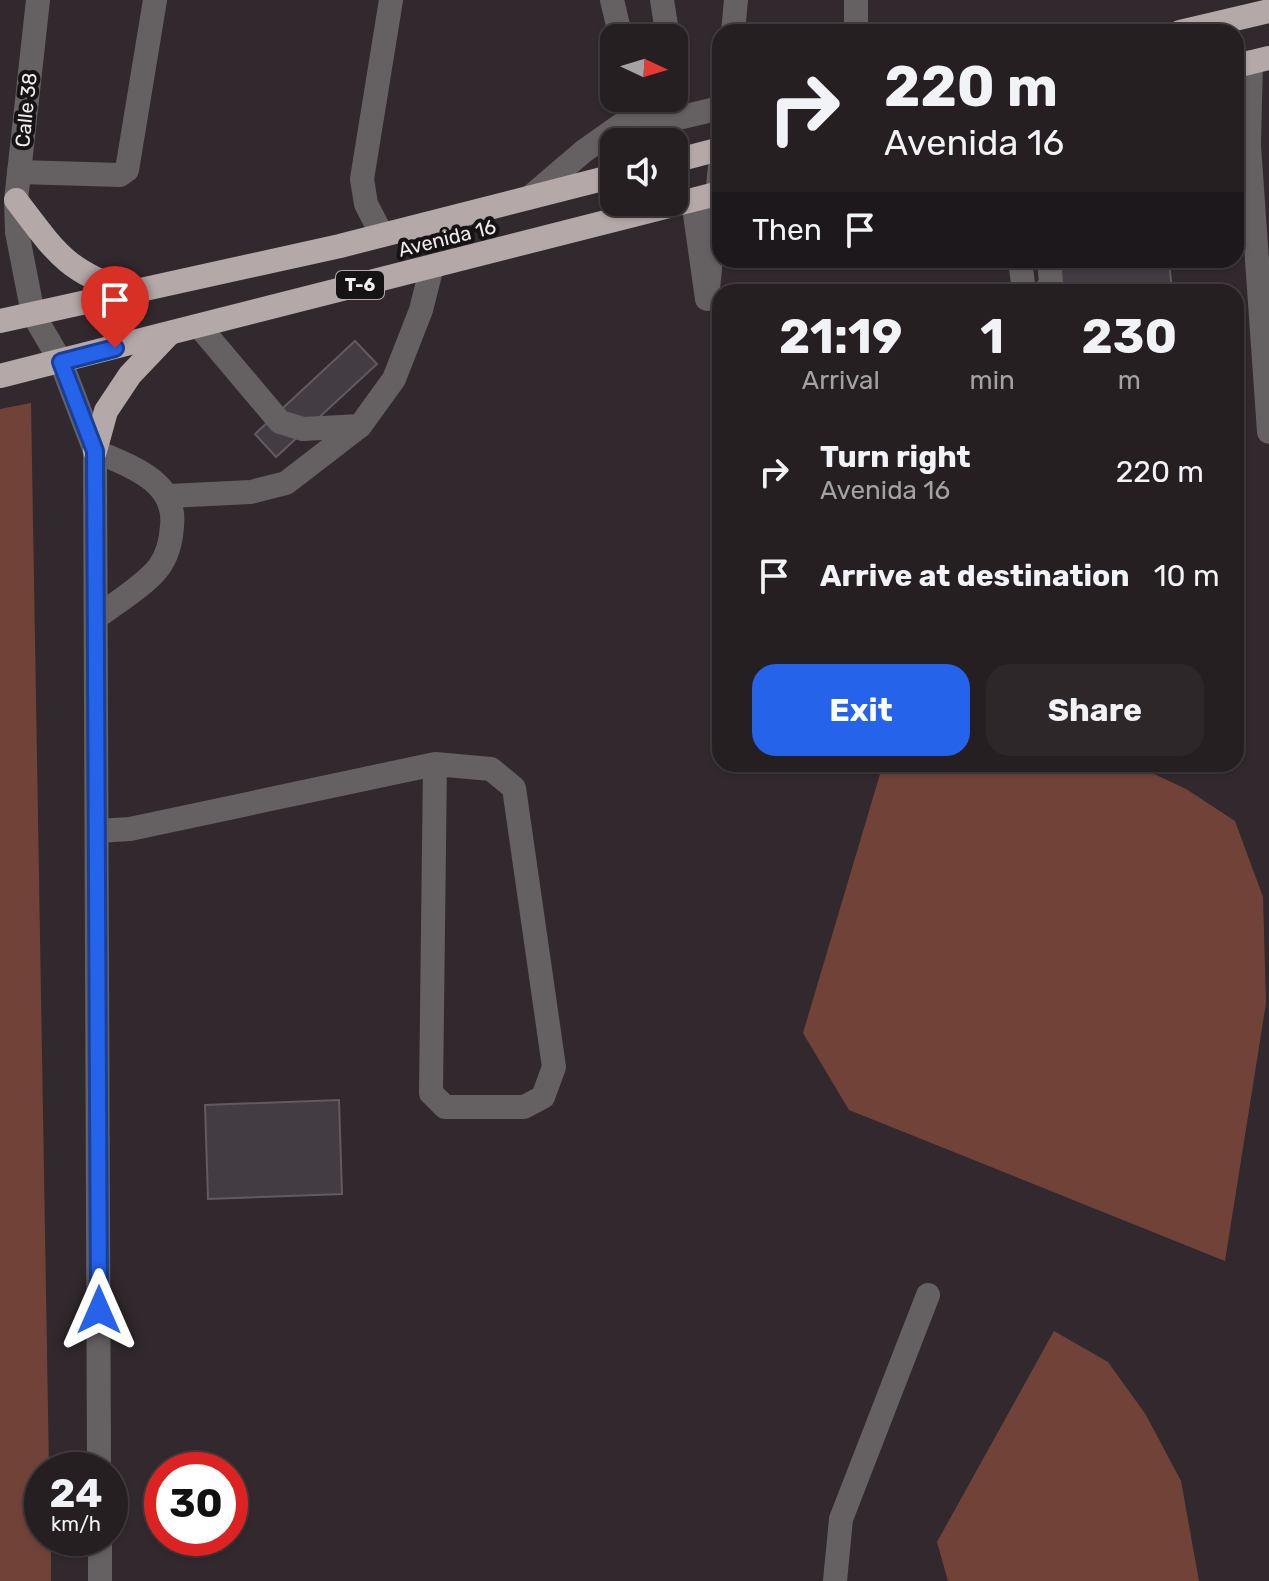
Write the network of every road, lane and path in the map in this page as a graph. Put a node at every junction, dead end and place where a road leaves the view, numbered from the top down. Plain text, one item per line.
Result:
1 (38, 0) edge
2 (155, 0) edge
3 (391, 0) edge
4 (612, 0) edge
5 (662, 0) edge
6 (736, 0) edge
7 (856, 0) edge
8 (1269, 11) edge
9 (618, 24) edge
10 (666, 24) edge
11 (734, 24) edge
12 (856, 24) edge
13 (1214, 24) edge
14 (1252, 62) edge
15 (688, 108) edge
16 (712, 108) edge
17 (628, 112) edge
18 (665, 112) edge
19 (620, 128) joint
20 (600, 141) edge
21 (1259, 143) edge
22 (712, 151) edge
23 (688, 157) edge
24 (19, 172) junction
25 (600, 180) edge
26 (712, 195) edge
27 (529, 198) junction
28 (16, 200) junction
29 (693, 200) junction
30 (1261, 200) edge
31 (382, 235) junction
32 (712, 248) edge
33 (432, 266) junction
34 (131, 292) junction
35 (33, 314) junction
36 (0, 321) edge
37 (199, 326) junction
38 (169, 334) junction
39 (61, 362) junction
40 (0, 376) edge
41 (360, 426) junction
42 (1269, 432) edge
43 (95, 451) junction
44 (169, 496) junction
45 (96, 618) junction
46 (435, 764) junction
47 (97, 831) junction
48 (928, 1295) dead end
49 (99, 1452) edge
50 (100, 1556) edge
51 (100, 1581) edge
52 (835, 1581) edge

1 - 24 street, Calle 38
2 - 24 street
3 - 31 street
4 - 9 street
5 - 10 street
6 - 11 street
7 - 12 street
8 - 13 highway
14 - 21 street
15 - 16 street
17 - 19 street
18 - 19 street
20 - 27 street
21 - 30 street
22 - 23 highway
24 - 28 street, Calle 38
25 - 27 highway, Avenida 16 / T-6
26 - 29 highway, Avenida 16 / T-6
27 - 31 highway, Avenida 16 / T-6
28 - 34 highway
28 - 35 street, Calle 38
29 - 32 street
29 - 33 highway, Avenida 16 / T-6
30 - 42 street
31 - 34 highway, Avenida 16 / T-6
33 - 37 highway, Avenida 16 / T-6
33 - 41 street
34 - 35 highway, Avenida 16 / T-6
35 - 36 highway, Avenida 16 / T-6
35 - 39 street, Calle 38
37 - 38 highway, Avenida 16 / T-6
37 - 41 street
38 - 39 highway, Avenida 16 / T-6
38 - 43 highway
39 - 40 highway, Avenida 16 / T-6
39 - 43 street, Calle 38
41 - 44 street
43 - 44 street
43 - 45 street
44 - 45 street
45 - 47 street
46 - 46 street
46 - 47 street
47 - 49 street
48 - 52 street
50 - 51 street

